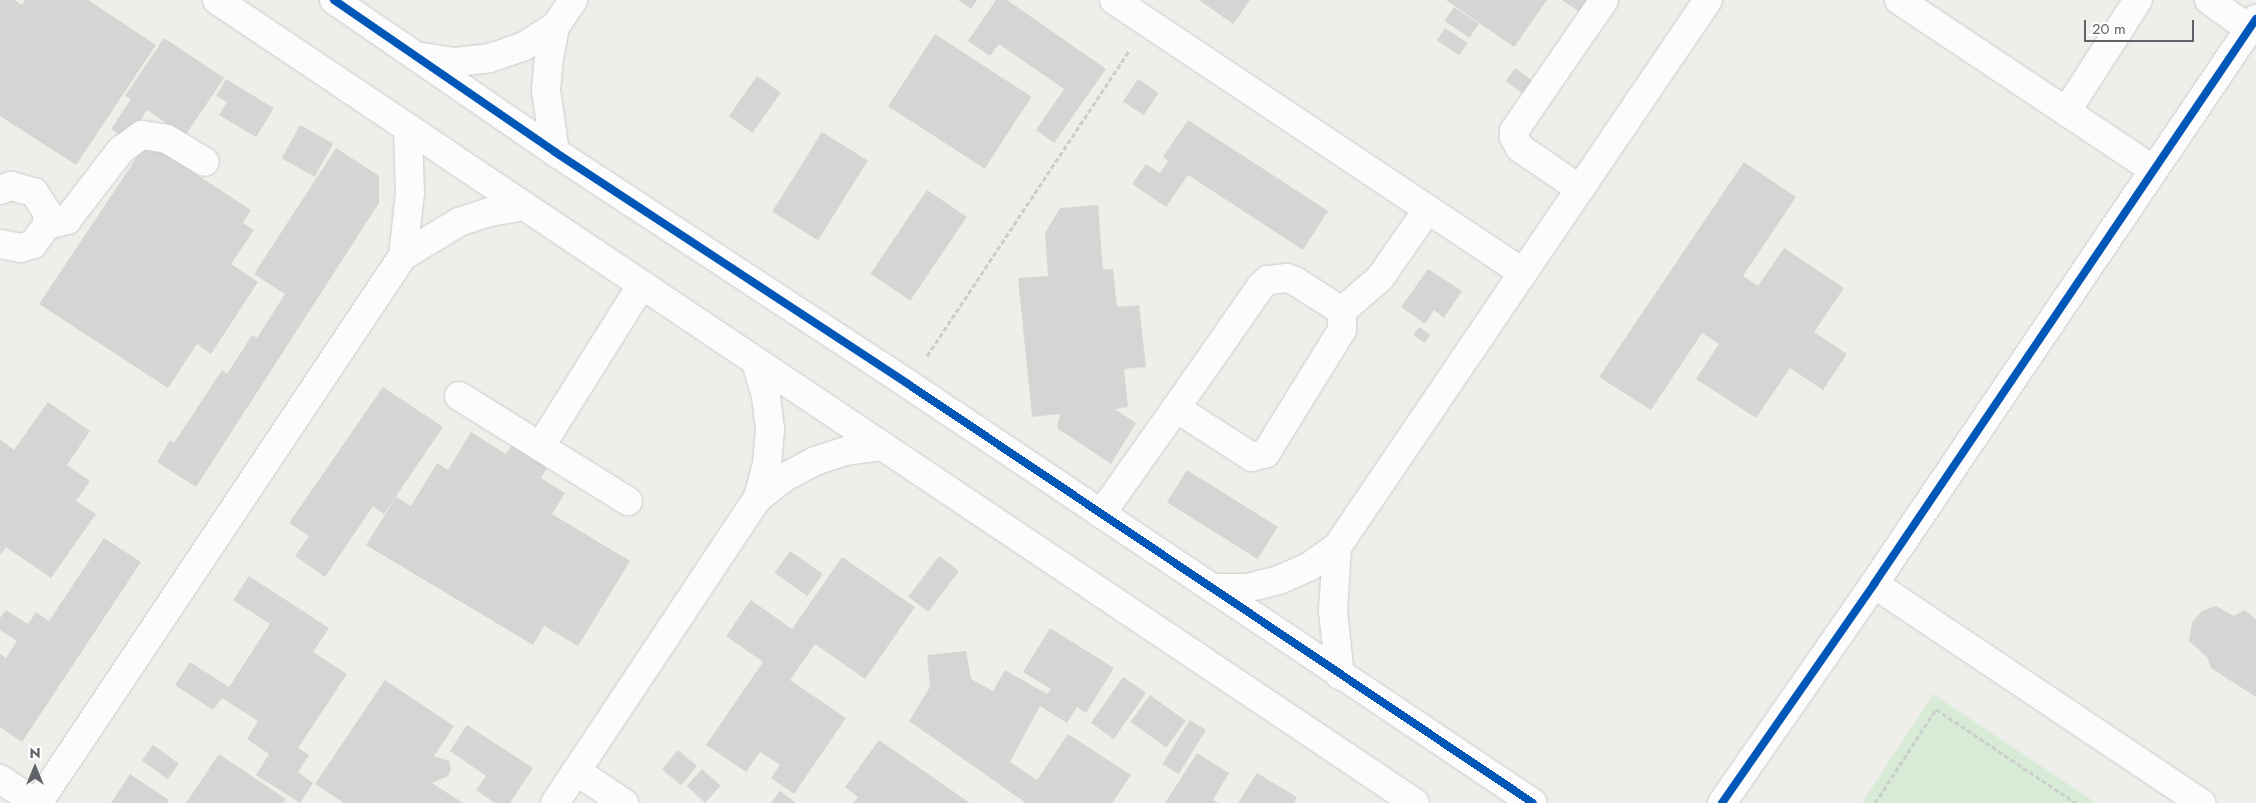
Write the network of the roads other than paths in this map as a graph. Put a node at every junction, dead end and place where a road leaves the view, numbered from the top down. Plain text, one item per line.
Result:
1 (218, 0) edge
2 (334, 0) edge
3 (573, 0) edge
4 (1114, 0) edge
5 (1604, 0) edge
6 (1708, 0) edge
7 (1899, 0) edge
8 (2138, 0) edge
9 (2209, 0) edge
10 (2252, 24) edge
11 (555, 27) junction
12 (419, 57) junction
13 (2066, 112) junction
14 (408, 128) junction
15 (555, 152) junction
16 (205, 162) dead end
17 (2154, 170) junction
18 (1580, 189) junction
19 (0, 190) edge
20 (523, 206) junction
21 (1428, 209) junction
22 (47, 225) junction
23 (0, 244) edge
24 (403, 256) junction
25 (1523, 273) junction
26 (641, 286) junction
27 (1342, 311) junction
28 (756, 363) junction
29 (459, 396) dead end
30 (1176, 408) junction
31 (880, 446) junction
32 (540, 447) junction
33 (758, 498) junction
34 (628, 502) dead end
35 (1101, 514) junction
36 (1337, 547) junction
37 (1874, 584) junction
38 (1213, 588) junction
39 (1340, 676) junction
40 (576, 771) junction
41 (0, 779) edge
42 (37, 803) edge
43 (555, 803) edge
44 (624, 803) edge
45 (1415, 803) edge
46 (1533, 803) edge
47 (1722, 803) edge
48 (2201, 803) edge

1 - 14 street
2 - 12 street
3 - 11 street
4 - 21 street
5 - 18 street
6 - 18 street
7 - 13 street
8 - 13 street
9 - 10 street
10 - 17 street
11 - 12 street
11 - 15 street
12 - 15 street
13 - 17 street
14 - 20 street
14 - 24 street
15 - 35 street
16 - 22 street
17 - 37 street
18 - 25 street
19 - 22 street
20 - 24 street
20 - 26 street
21 - 25 street
21 - 27 street
22 - 23 street
24 - 42 street
25 - 36 street
26 - 28 street
26 - 32 street
27 - 30 street
27 - 30 street
28 - 31 street
28 - 33 street
29 - 32 street
30 - 35 street
31 - 33 street
31 - 45 street
32 - 34 street
33 - 40 street
35 - 38 street
36 - 38 street
36 - 39 street
37 - 47 street
37 - 48 street
38 - 39 street
39 - 46 street
40 - 43 street
40 - 44 street
41 - 42 street

